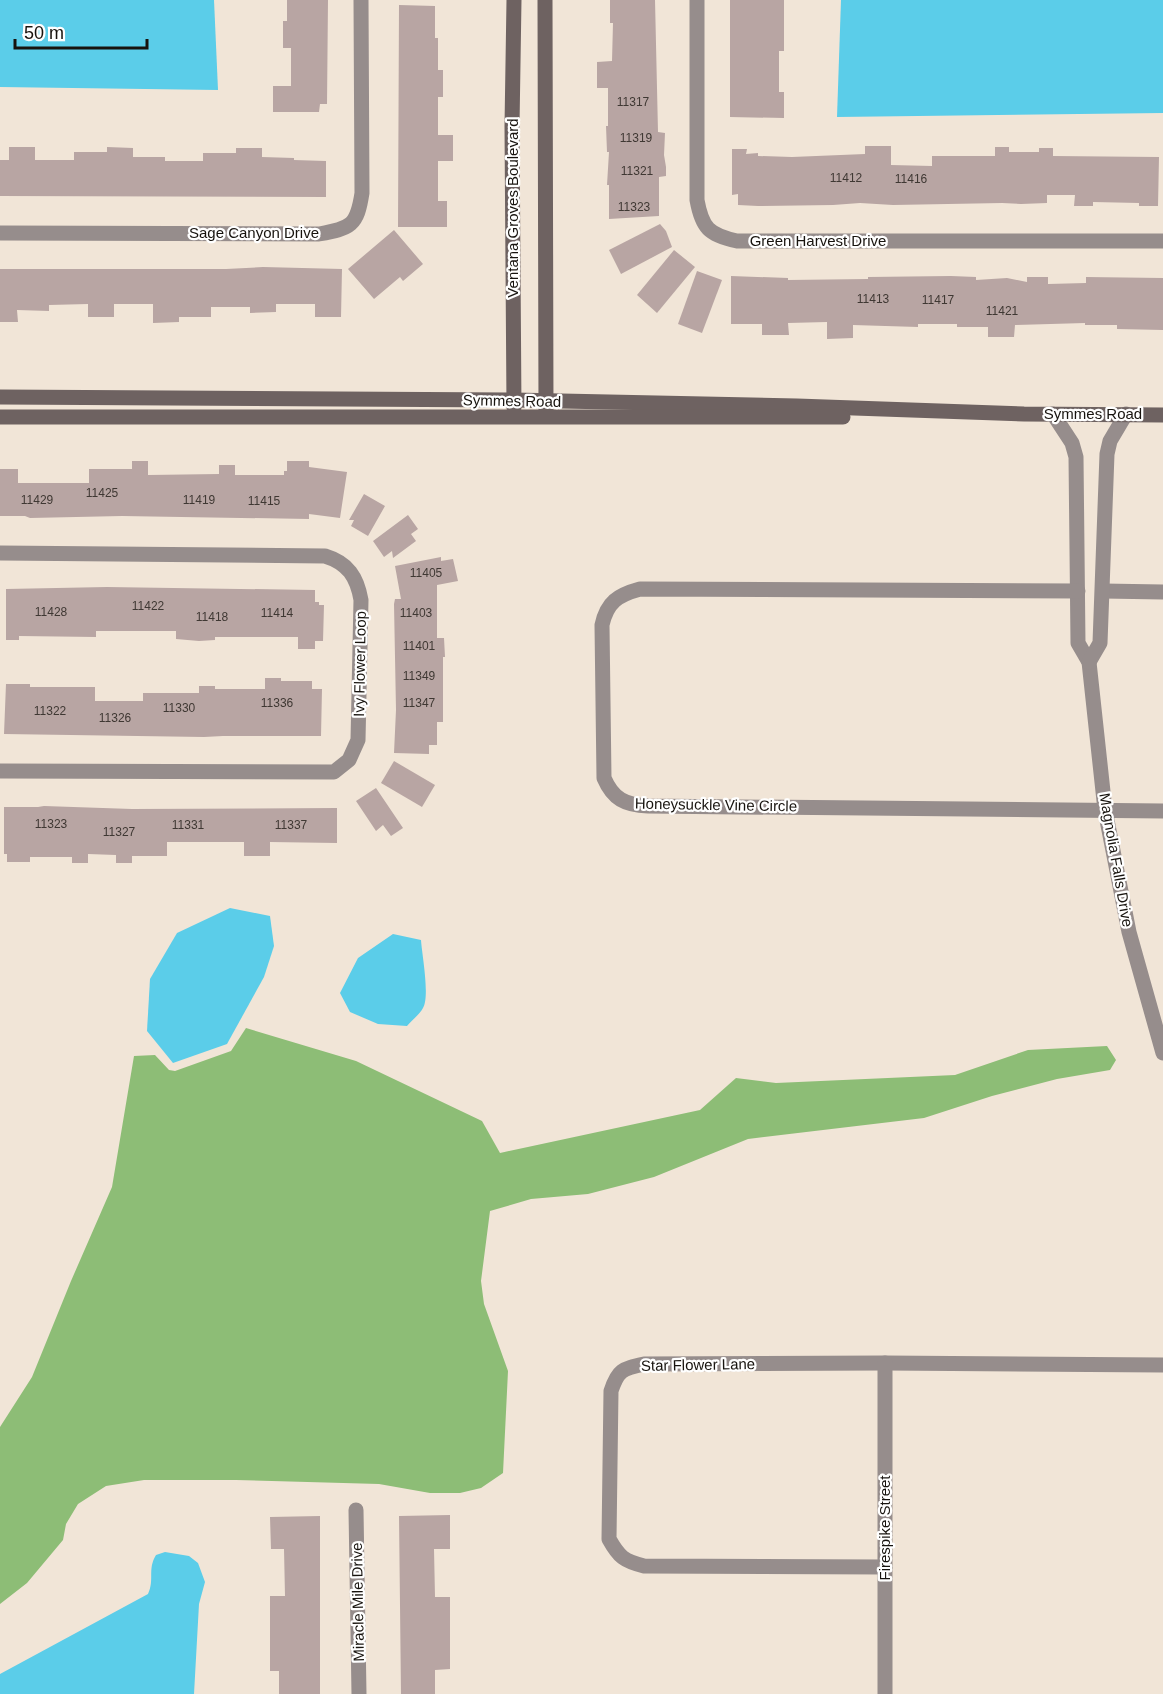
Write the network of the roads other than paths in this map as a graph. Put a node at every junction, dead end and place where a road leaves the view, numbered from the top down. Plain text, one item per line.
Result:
1 (361, 0) edge
2 (514, 0) edge
3 (545, 0) edge
4 (697, 0) edge
5 (0, 233) edge
6 (1163, 241) edge
7 (0, 397) edge
8 (514, 400) junction
9 (546, 409) junction
10 (1053, 414) junction
11 (1126, 414) junction
12 (1163, 415) edge
13 (0, 417) edge
14 (514, 417) junction
15 (0, 553) edge
16 (1078, 591) junction
17 (1103, 591) junction
18 (1163, 592) edge
19 (1089, 662) junction
20 (0, 771) edge
21 (1105, 810) junction
22 (1163, 811) edge
23 (1163, 1053) edge
24 (885, 1363) junction
25 (1163, 1365) edge
26 (356, 1510) dead end
27 (885, 1567) junction
28 (359, 1694) edge
29 (885, 1694) edge

1 - 5 street, Sage Canyon Drive
2 - 8 street, Ventana Groves Boulevard
3 - 9 street
4 - 6 street, Green Harvest Drive
7 - 8 street, Symmes Road
8 - 9 street, Symmes Road
8 - 14 street, Ventana Groves Boulevard
9 - 10 street, Symmes Road
9 - 14 street, Symmes Road
10 - 11 street, Symmes Road
10 - 16 street, Magnolia Falls Drive
11 - 12 street, Symmes Road
11 - 17 street, Magnolia Falls Drive
13 - 14 street, Symmes Road
15 - 20 street, Ivy Flower Loop
16 - 19 street, Magnolia Falls Drive
16 - 21 street, Honeysuckle Vine Circle
17 - 18 street
17 - 19 street, Magnolia Falls Drive
19 - 21 street, Magnolia Falls Drive
21 - 22 street, Honeysuckle Vine Circle
21 - 23 street, Magnolia Falls Drive
24 - 25 street, Star Flower Lane
24 - 27 street, Firespike Street
24 - 27 street, Star Flower Lane
26 - 28 street, Miracle Mile Drive
27 - 29 street, Firespike Street

